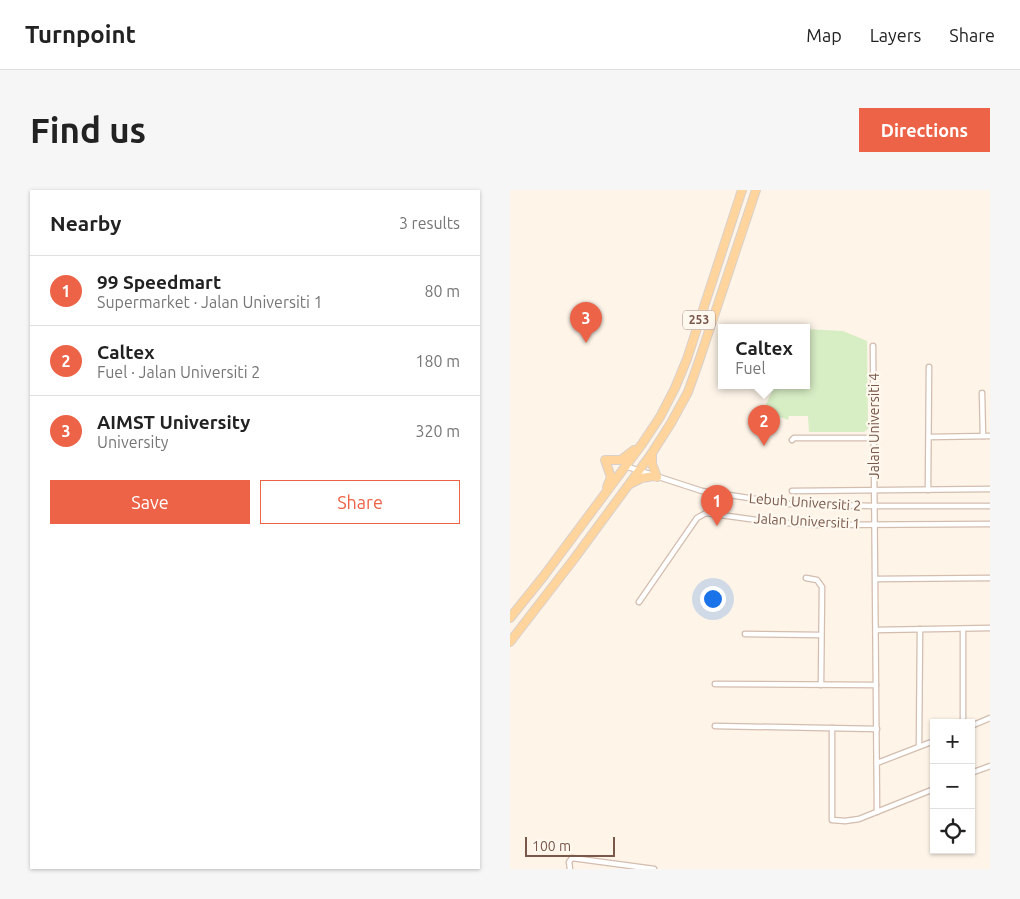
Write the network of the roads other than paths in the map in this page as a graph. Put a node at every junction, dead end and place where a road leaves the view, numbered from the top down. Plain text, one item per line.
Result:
1 (742, 190) edge
2 (756, 190) edge
3 (874, 346) dead end
4 (929, 367) dead end
5 (982, 393) dead end
6 (983, 436) junction
7 (990, 436) edge
8 (929, 437) junction
9 (874, 438) junction
10 (792, 440) dead end
11 (642, 444) junction
12 (652, 453) junction
13 (625, 466) junction
14 (639, 471) junction
15 (655, 476) junction
16 (628, 485) junction
17 (990, 489) edge
18 (874, 490) junction
19 (928, 490) junction
20 (792, 491) dead end
21 (606, 492) junction
22 (874, 506) junction
23 (990, 506) edge
24 (990, 524) edge
25 (876, 525) junction
26 (806, 578) dead end
27 (990, 578) edge
28 (876, 579) junction
29 (640, 602) dead end
30 (510, 618) edge
31 (990, 628) edge
32 (920, 629) junction
33 (963, 629) junction
34 (876, 630) junction
35 (745, 634) dead end
36 (821, 635) junction
37 (510, 642) edge
38 (715, 684) dead end
39 (821, 685) junction
40 (876, 685) junction
41 (990, 718) edge
42 (964, 719) edge
43 (975, 724) edge
44 (715, 726) dead end
45 (832, 728) junction
46 (877, 729) junction
47 (930, 742) edge
48 (919, 746) junction
49 (877, 763) junction
50 (990, 766) edge
51 (975, 772) edge
52 (930, 790) edge
53 (877, 812) junction
54 (570, 869) edge
55 (654, 869) edge

1 - 11 main road, 253
2 - 12 main road, 253
3 - 9 street, Jalan Universiti 4
4 - 8 street
5 - 6 street
6 - 7 street
6 - 8 street
8 - 19 street
9 - 10 street
9 - 18 street, Jalan Universiti 4
11 - 13 main road, 253
11 - 21 main road
12 - 14 main road, 253
12 - 15 main road
13 - 14 street, Lebuh Universiti 2
13 - 21 main road, 253
14 - 15 street, Lebuh Universiti 2
14 - 16 main road, 253
15 - 16 main road
15 - 22 street, Lebuh Universiti 2
16 - 37 main road, 253
17 - 19 street
18 - 19 street
18 - 20 street
18 - 22 street, Jalan Universiti 4
21 - 30 main road, 253
22 - 23 street, Lebuh Universiti 2
22 - 25 street, Jalan Universiti 4
24 - 25 street, Jalan Universiti 1
25 - 28 street, Jalan Universiti 4
25 - 29 street, Jalan Universiti 1
26 - 36 street
27 - 28 street
28 - 34 street, Jalan Universiti 4
31 - 33 street
32 - 33 street
32 - 34 street
32 - 48 street
33 - 42 street
34 - 40 street, Jalan Universiti 4
35 - 36 street
36 - 39 street
38 - 39 street
39 - 40 street
40 - 46 street, Jalan Universiti 4
41 - 43 street
44 - 45 street
45 - 46 street
45 - 53 street
46 - 49 street, Jalan Universiti 4
47 - 48 street
48 - 49 street
49 - 53 street, Jalan Universiti 4
50 - 51 street
52 - 53 street
54 - 55 street

